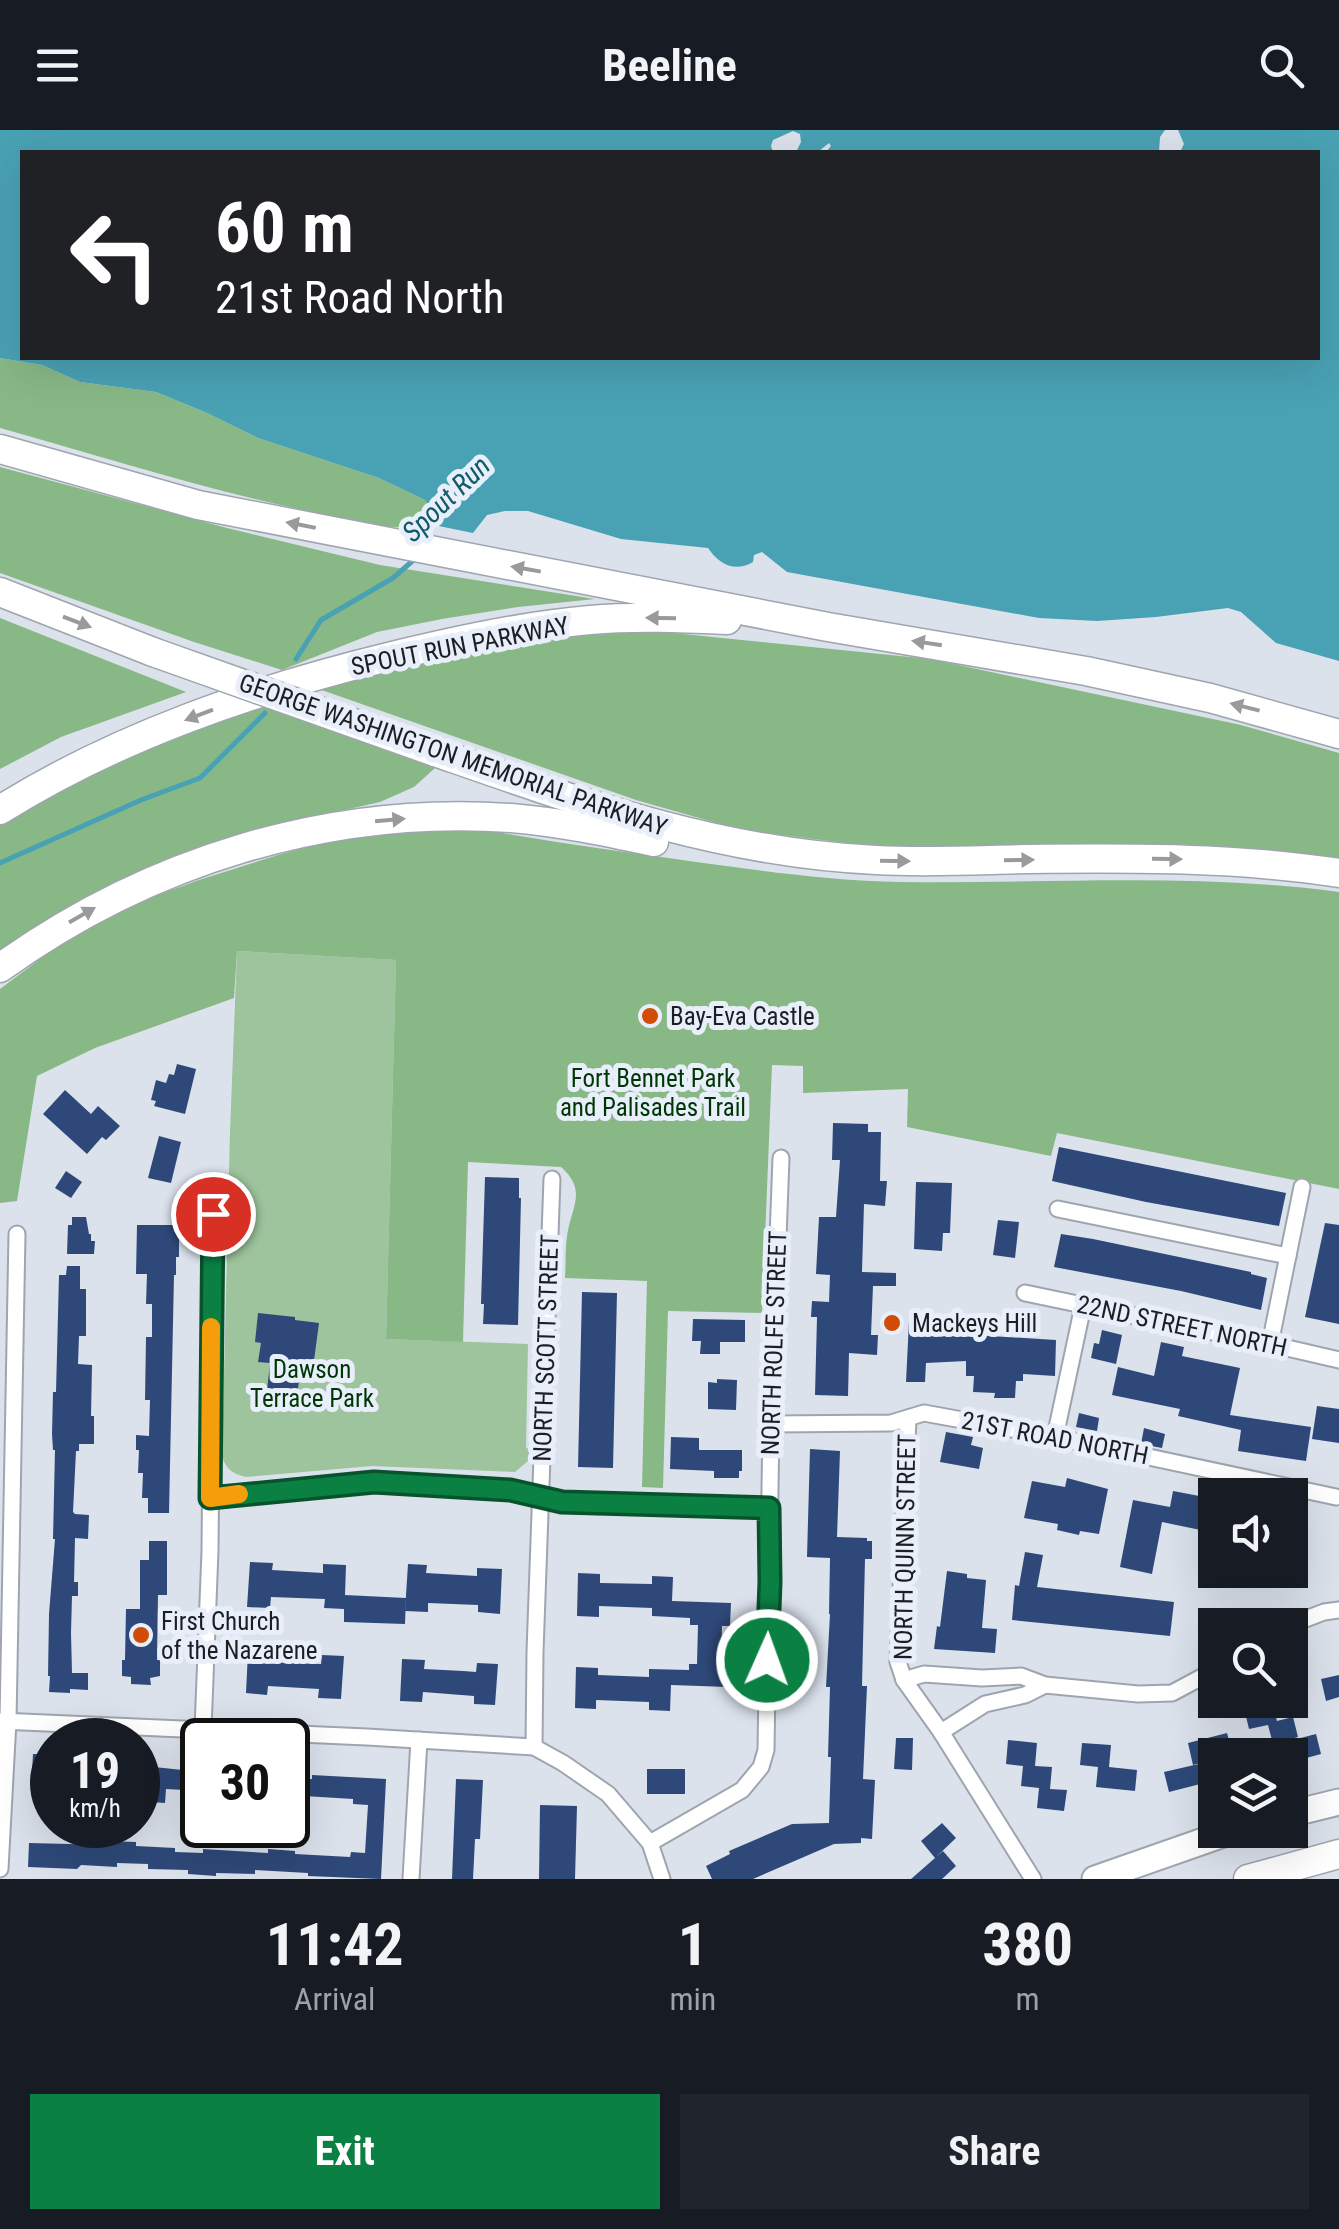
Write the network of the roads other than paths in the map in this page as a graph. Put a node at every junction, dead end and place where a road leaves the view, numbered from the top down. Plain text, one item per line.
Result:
1 (0, 449) edge
2 (0, 592) edge
3 (828, 627) junction
4 (1339, 734) edge
5 (0, 810) edge
6 (821, 856) junction
7 (1339, 873) edge
8 (0, 968) edge
9 (781, 1158) dead end
10 (552, 1180) dead end
11 (1302, 1187) dead end
12 (1058, 1209) dead end
13 (213, 1214) dead end
14 (18, 1234) dead end
15 (1288, 1256) junction
16 (1025, 1293) dead end
17 (1083, 1306) junction
18 (1270, 1344) junction
19 (1339, 1360) edge
20 (908, 1418) junction
21 (771, 1424) junction
22 (1055, 1436) junction
23 (1336, 1497) dead end
24 (210, 1498) junction
25 (542, 1498) junction
26 (769, 1508) junction
27 (1339, 1610) edge
28 (1308, 1618) edge
29 (1198, 1679) edge
30 (904, 1680) junction
31 (1045, 1685) junction
32 (203, 1718) edge
33 (4, 1721) edge
34 (180, 1728) edge
35 (941, 1732) junction
36 (310, 1734) edge
37 (419, 1740) junction
38 (534, 1747) junction
39 (1339, 1802) edge
40 (1308, 1810) edge
41 (650, 1843) junction
42 (1198, 1843) edge
43 (1339, 1854) edge
44 (0, 1870) edge
45 (1, 1879) edge
46 (411, 1879) edge
47 (662, 1879) edge
48 (1033, 1879) edge
49 (1095, 1879) edge
50 (1248, 1879) edge

3 -> 1 highway
2 -> 6 highway, GEORGE WASHINGTON MEMORIAL PARKWAY, bridge
4 -> 3 highway
3 -> 5 highway, SPOUT RUN PARKWAY
6 -> 7 highway, GEORGE WASHINGTON MEMORIAL PARKWAY
8 -> 6 highway
9 - 21 street, NORTH ROLFE STREET
10 - 25 street, NORTH SCOTT STREET
11 - 15 street
12 - 15 street
13 - 24 street
14 - 33 street
15 - 18 street
16 - 17 street, 22ND STREET NORTH
17 - 18 street, 22ND STREET NORTH
17 - 22 street
18 - 19 street, 22ND STREET NORTH
20 - 21 street, 21ST ROAD NORTH
20 - 22 street, 21ST ROAD NORTH
20 - 30 street, NORTH QUINN STREET
21 - 26 street, NORTH ROLFE STREET
22 - 23 street, 21ST ROAD NORTH
24 - 25 street
24 - 32 street
25 - 26 street
25 - 38 street, NORTH SCOTT STREET
26 - 41 street, NORTH ROLFE STREET
27 - 28 street
29 - 31 street
30 - 31 street
30 - 35 street, NORTH QUINN STREET
31 - 35 street
33 - 34 street
33 - 44 street
35 - 48 street, NORTH QUINN STREET
36 - 37 street
37 - 38 street
37 - 46 street
38 - 41 street
39 - 40 main road
41 - 47 street
42 - 49 main road
43 - 50 highway
44 - 45 street

